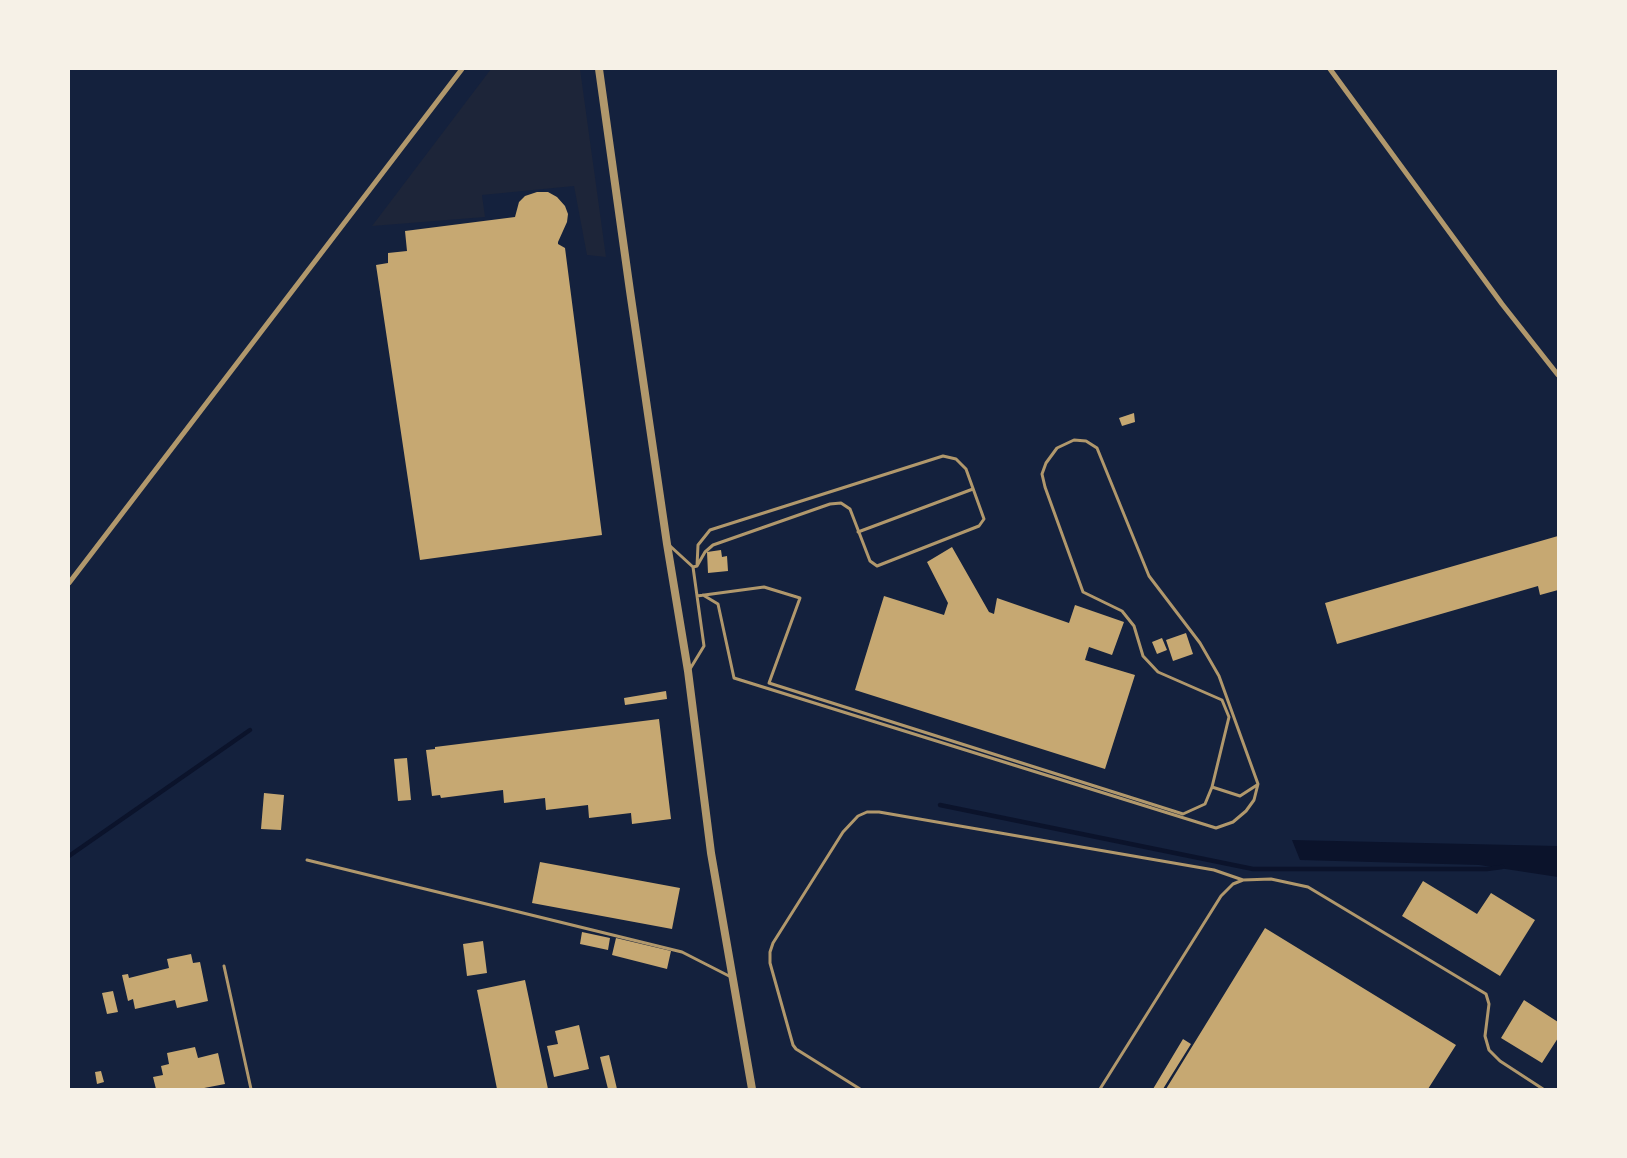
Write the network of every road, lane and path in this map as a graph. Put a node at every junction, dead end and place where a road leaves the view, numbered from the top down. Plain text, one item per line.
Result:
1 (462, 69) edge
2 (599, 69) edge
3 (1330, 69) edge
4 (1558, 376) edge
5 (973, 489) junction
6 (858, 532) junction
7 (667, 544) junction
8 (695, 567) junction
9 (69, 584) edge
10 (703, 595) junction
11 (697, 596) junction
12 (688, 671) junction
13 (1258, 784) junction
14 (1212, 787) junction
15 (307, 860) dead end
16 (1243, 880) junction
17 (224, 966) dead end
18 (731, 977) junction
19 (251, 1089) edge
20 (752, 1089) edge
21 (860, 1089) edge
22 (1100, 1089) edge
23 (1543, 1089) edge

1 - 9 street
2 - 7 street
3 - 4 street
5 - 6 lane
5 - 6 lane
5 - 8 lane
6 - 8 lane
7 - 8 lane
7 - 12 street
8 - 11 lane
10 - 11 lane
10 - 13 lane
10 - 14 lane
11 - 12 lane
12 - 18 street
13 - 14 lane
13 - 14 lane
15 - 18 lane
16 - 21 lane
16 - 22 lane
16 - 23 lane
17 - 19 lane
18 - 20 street

